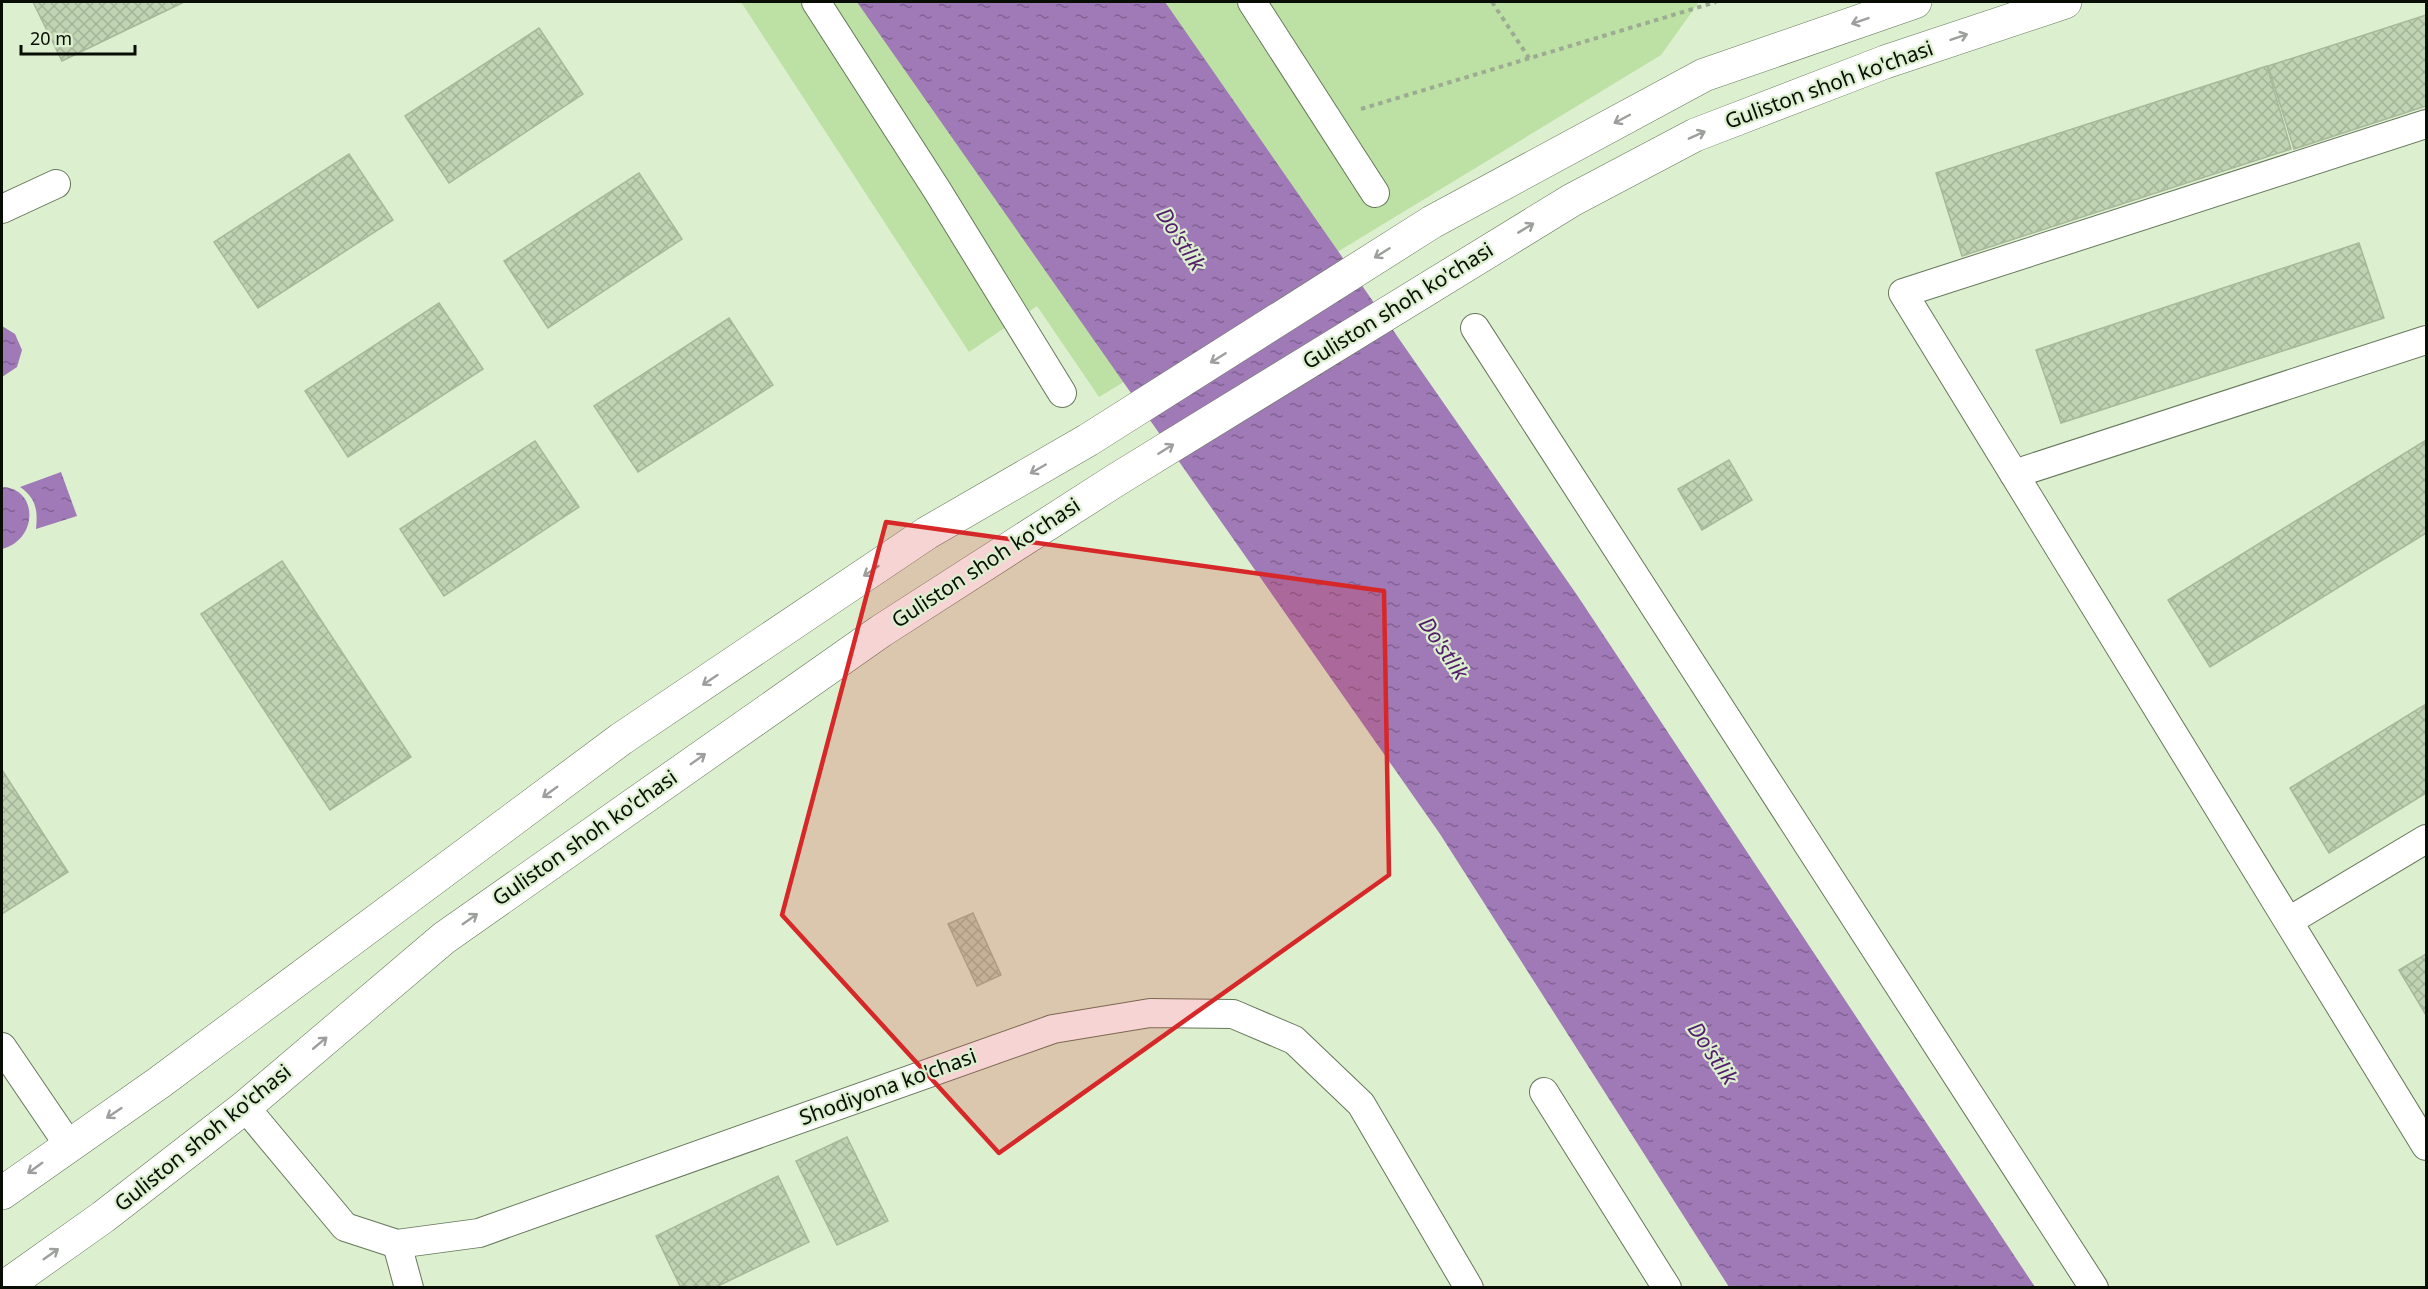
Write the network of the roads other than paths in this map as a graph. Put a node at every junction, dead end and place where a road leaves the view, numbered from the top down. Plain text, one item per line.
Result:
1 (816, 2) edge
2 (1252, 2) edge
3 (1915, 2) edge
4 (2065, 2) edge
5 (2427, 124) edge
6 (56, 183) dead end
7 (1375, 193) dead end
8 (2, 210) edge
9 (1475, 328) dead end
10 (2427, 339) edge
11 (1062, 393) dead end
12 (2014, 474) junction
13 (2427, 839) edge
14 (2289, 921) junction
15 (2, 1047) edge
16 (1544, 1092) dead end
17 (2416, 1106) edge
18 (245, 1107) junction
19 (68, 1144) junction
20 (2427, 1146) edge
21 (2, 1192) edge
22 (397, 1244) junction
23 (3, 1287) edge
24 (409, 1287) edge
25 (1469, 1287) edge
26 (1667, 1287) edge
27 (2094, 1287) edge

1 - 11 street
2 - 7 street
3 -> 19 main road
18 -> 4 main road, Guliston shoh ko'chasi
5 - 12 street
6 - 8 street
9 - 27 street
10 - 12 street
12 - 14 street
13 - 14 street
14 - 17 street
15 - 19 street
16 - 26 street
17 - 20 street
18 - 22 street, Shodiyona ko'chasi
23 -> 18 main road, Guliston shoh ko'chasi
19 -> 21 main road
22 - 24 street
22 - 25 street, Shodiyona ko'chasi

